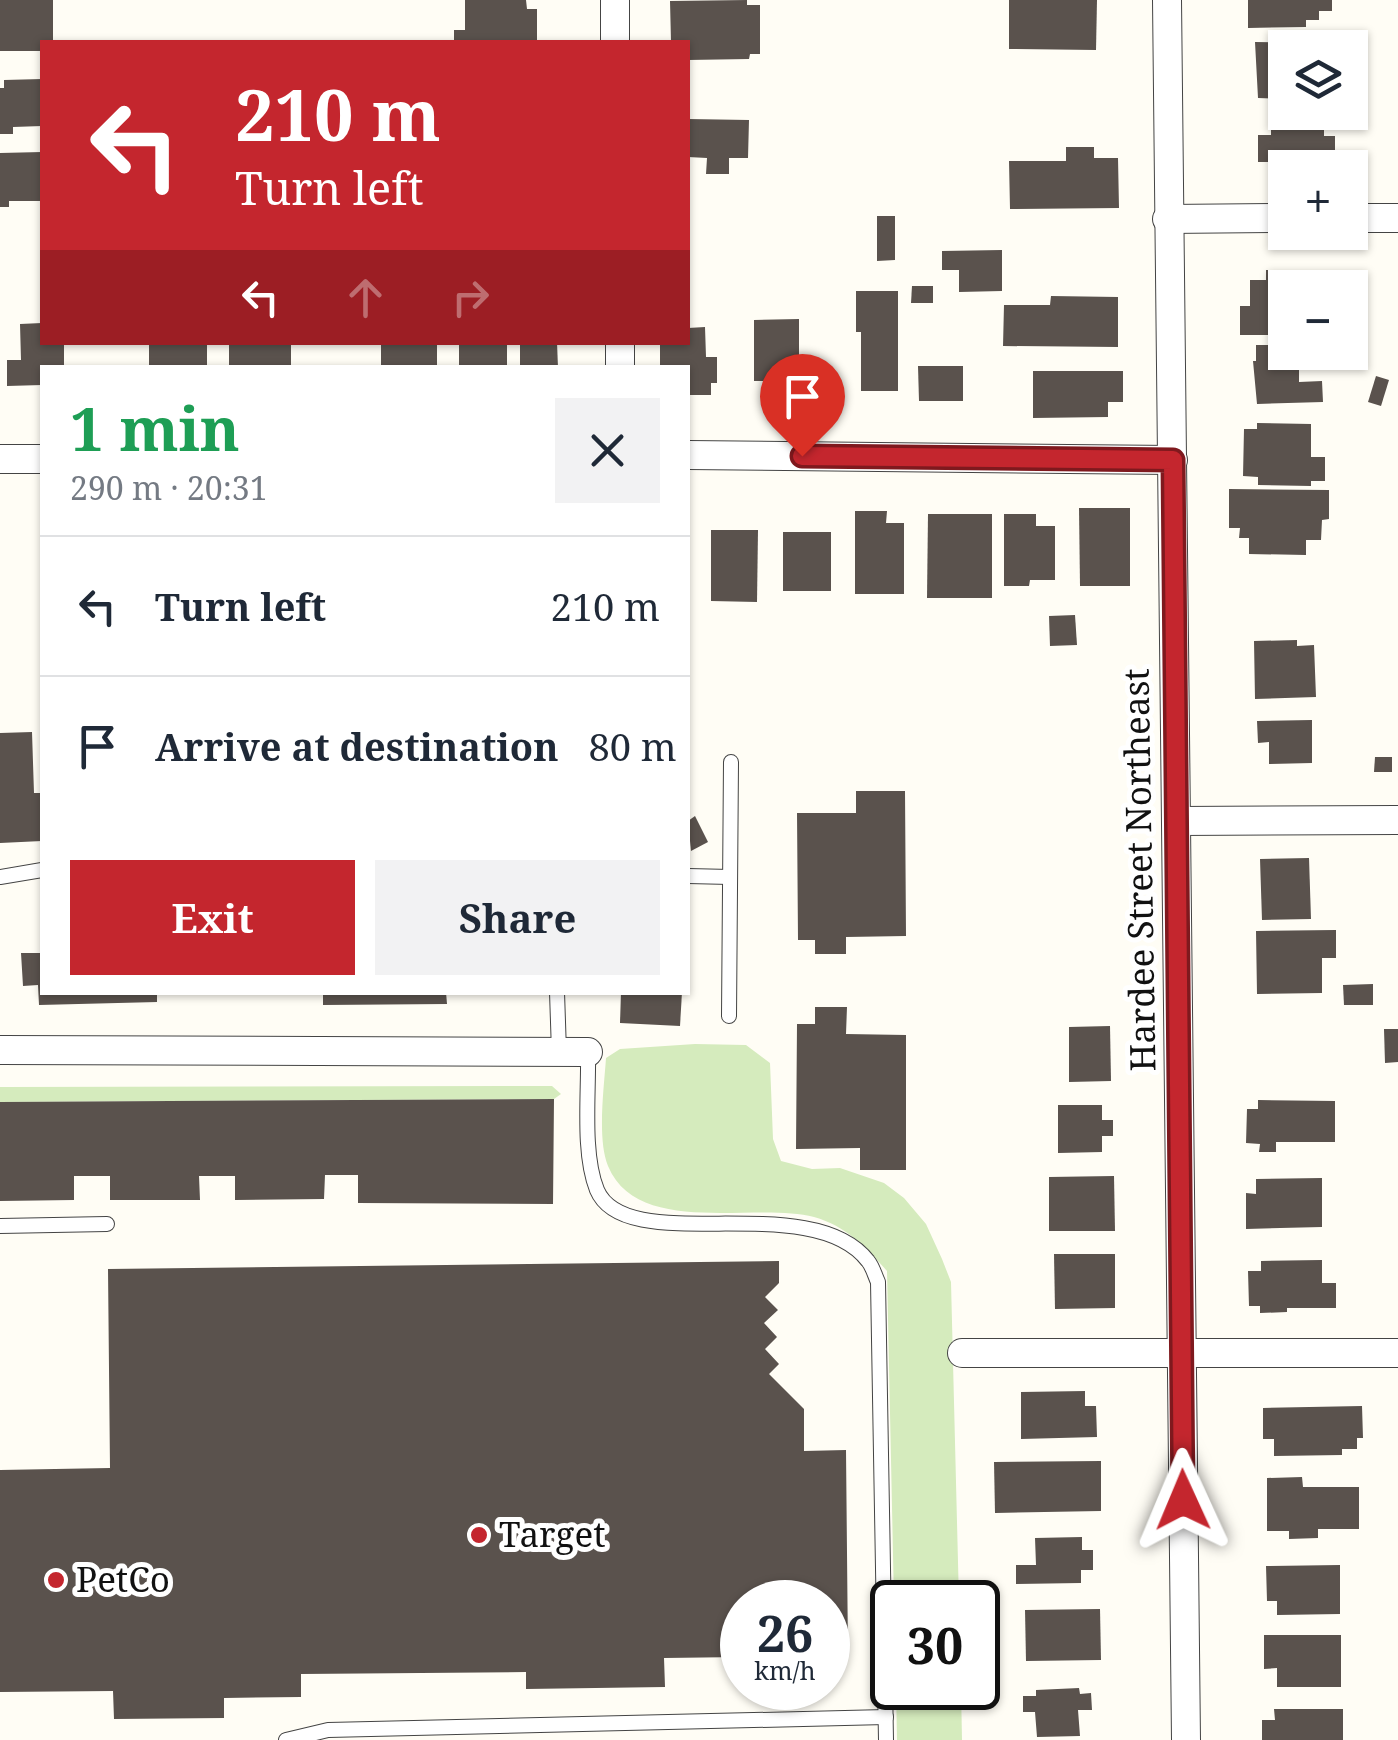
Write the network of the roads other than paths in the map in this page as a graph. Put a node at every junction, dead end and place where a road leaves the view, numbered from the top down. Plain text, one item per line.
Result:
1 (614, 0) edge
2 (1167, 0) edge
3 (615, 40) edge
4 (1268, 218) edge
5 (1368, 218) edge
6 (1398, 218) edge
7 (1168, 219) junction
8 (690, 455) edge
9 (40, 459) edge
10 (0, 460) edge
11 (1173, 460) junction
12 (732, 762) dead end
13 (1398, 820) edge
14 (1178, 821) junction
15 (40, 870) edge
16 (690, 876) edge
17 (730, 876) junction
18 (0, 877) edge
19 (557, 995) edge
20 (729, 1016) dead end
21 (0, 1050) edge
22 (559, 1052) junction
23 (588, 1052) joint
24 (107, 1224) dead end
25 (0, 1226) edge
26 (962, 1352) dead end
27 (1181, 1352) junction
28 (1398, 1352) edge
29 (886, 1718) junction
30 (286, 1740) edge
31 (886, 1740) edge
32 (1186, 1740) edge

1 - 3 street
2 - 7 street, Hardee Street Northeast
4 - 7 street
5 - 6 street
7 - 11 street, Hardee Street Northeast
8 - 11 street
9 - 10 street
11 - 14 street, Hardee Street Northeast
12 - 17 lane
13 - 14 street
14 - 27 street, Hardee Street Northeast
15 - 18 lane
16 - 17 lane
17 - 20 lane
19 - 22 lane
21 - 22 street
22 - 23 street
23 - 29 lane
24 - 25 lane
26 - 27 street
27 - 28 street
27 - 32 street, Hardee Street Northeast
29 - 30 lane
29 - 31 lane

